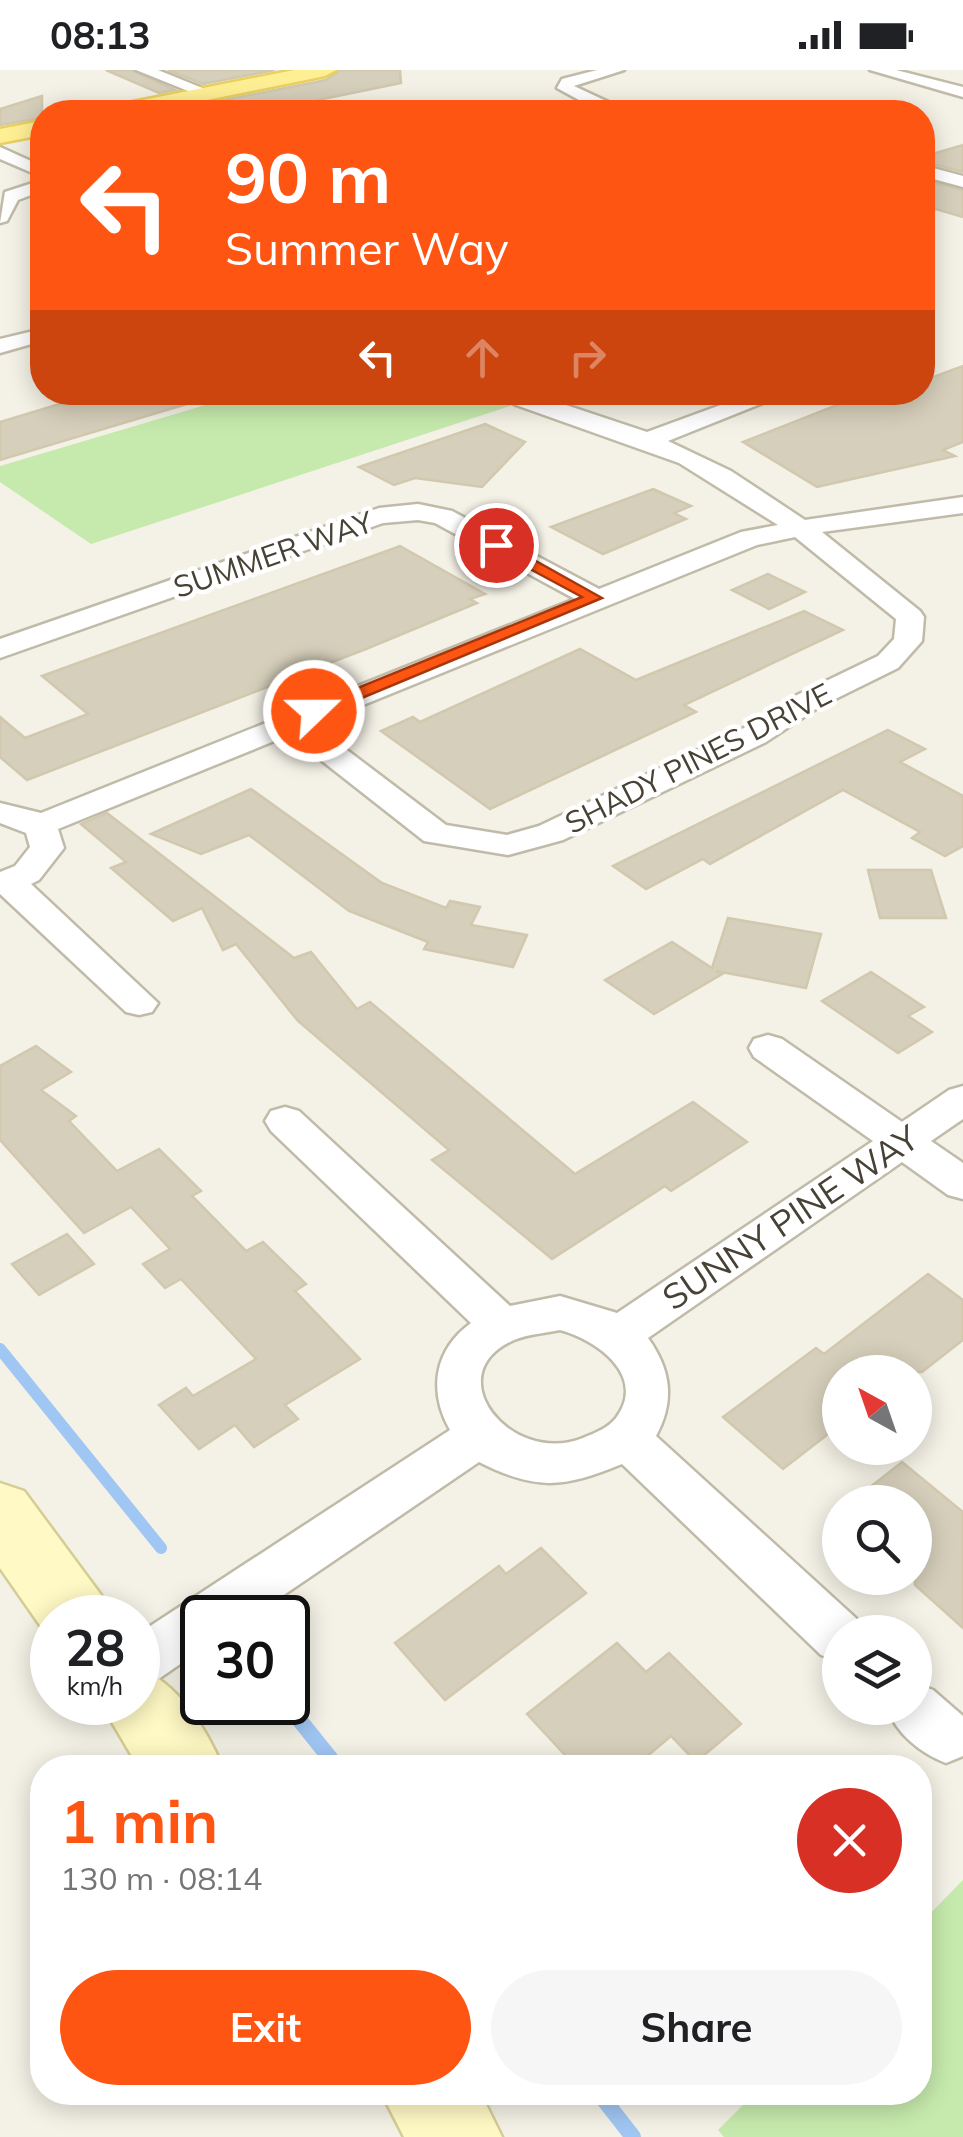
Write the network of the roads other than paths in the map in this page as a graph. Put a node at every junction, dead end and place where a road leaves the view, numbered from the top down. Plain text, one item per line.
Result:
1 (144, 70) edge
2 (324, 70) edge
3 (616, 70) edge
4 (878, 70) edge
5 (963, 92) edge
6 (209, 94) junction
7 (179, 100) edge
8 (597, 100) edge
9 (30, 130) edge
10 (0, 136) edge
11 (0, 152) edge
12 (30, 166) edge
13 (935, 174) edge
14 (963, 182) edge
15 (30, 189) edge
16 (0, 217) edge
17 (30, 337) edge
18 (0, 346) edge
19 (531, 405) edge
20 (744, 405) edge
21 (648, 440) junction
22 (963, 505) edge
23 (801, 527) junction
24 (594, 598) junction
25 (0, 649) edge
26 (290, 721) junction
27 (0, 812) edge
28 (39, 825) junction
29 (4, 883) edge
30 (139, 1003) dead end
31 (768, 1048) dead end
32 (963, 1100) edge
33 (285, 1121) dead end
34 (899, 1140) junction
35 (963, 1184) edge
36 (500, 1324) junction
37 (618, 1335) junction
38 (478, 1436) junction
39 (627, 1438) junction
40 (0, 1512) edge
41 (60, 1595) edge
42 (240, 1595) edge
43 (822, 1621) edge
44 (154, 1725) edge
45 (176, 1755) edge
46 (435, 2105) edge
47 (458, 2137) edge

1 - 6 street
2 - 6 main road
3 - 8 street
4 - 5 street
6 - 7 main road
9 - 10 main road
11 - 12 street
13 - 14 street
15 - 16 street
17 - 18 street
19 - 21 street
20 - 21 street
21 - 23 street
22 - 23 street
23 - 24 street
23 - 26 street, SHADY PINES DRIVE
24 - 25 street, SUMMER WAY
24 - 26 street
26 - 28 street
27 - 28 street
28 - 29 street
29 - 30 street
31 - 34 street
32 - 34 street, SUNNY PINE WAY
33 - 36 street
34 - 35 street
34 - 37 street, SUNNY PINE WAY
36 - 37 street
36 - 38 street
37 - 39 street
38 - 39 street
38 - 42 street
39 - 43 street
40 - 41 main road
44 - 45 main road
46 - 47 main road

